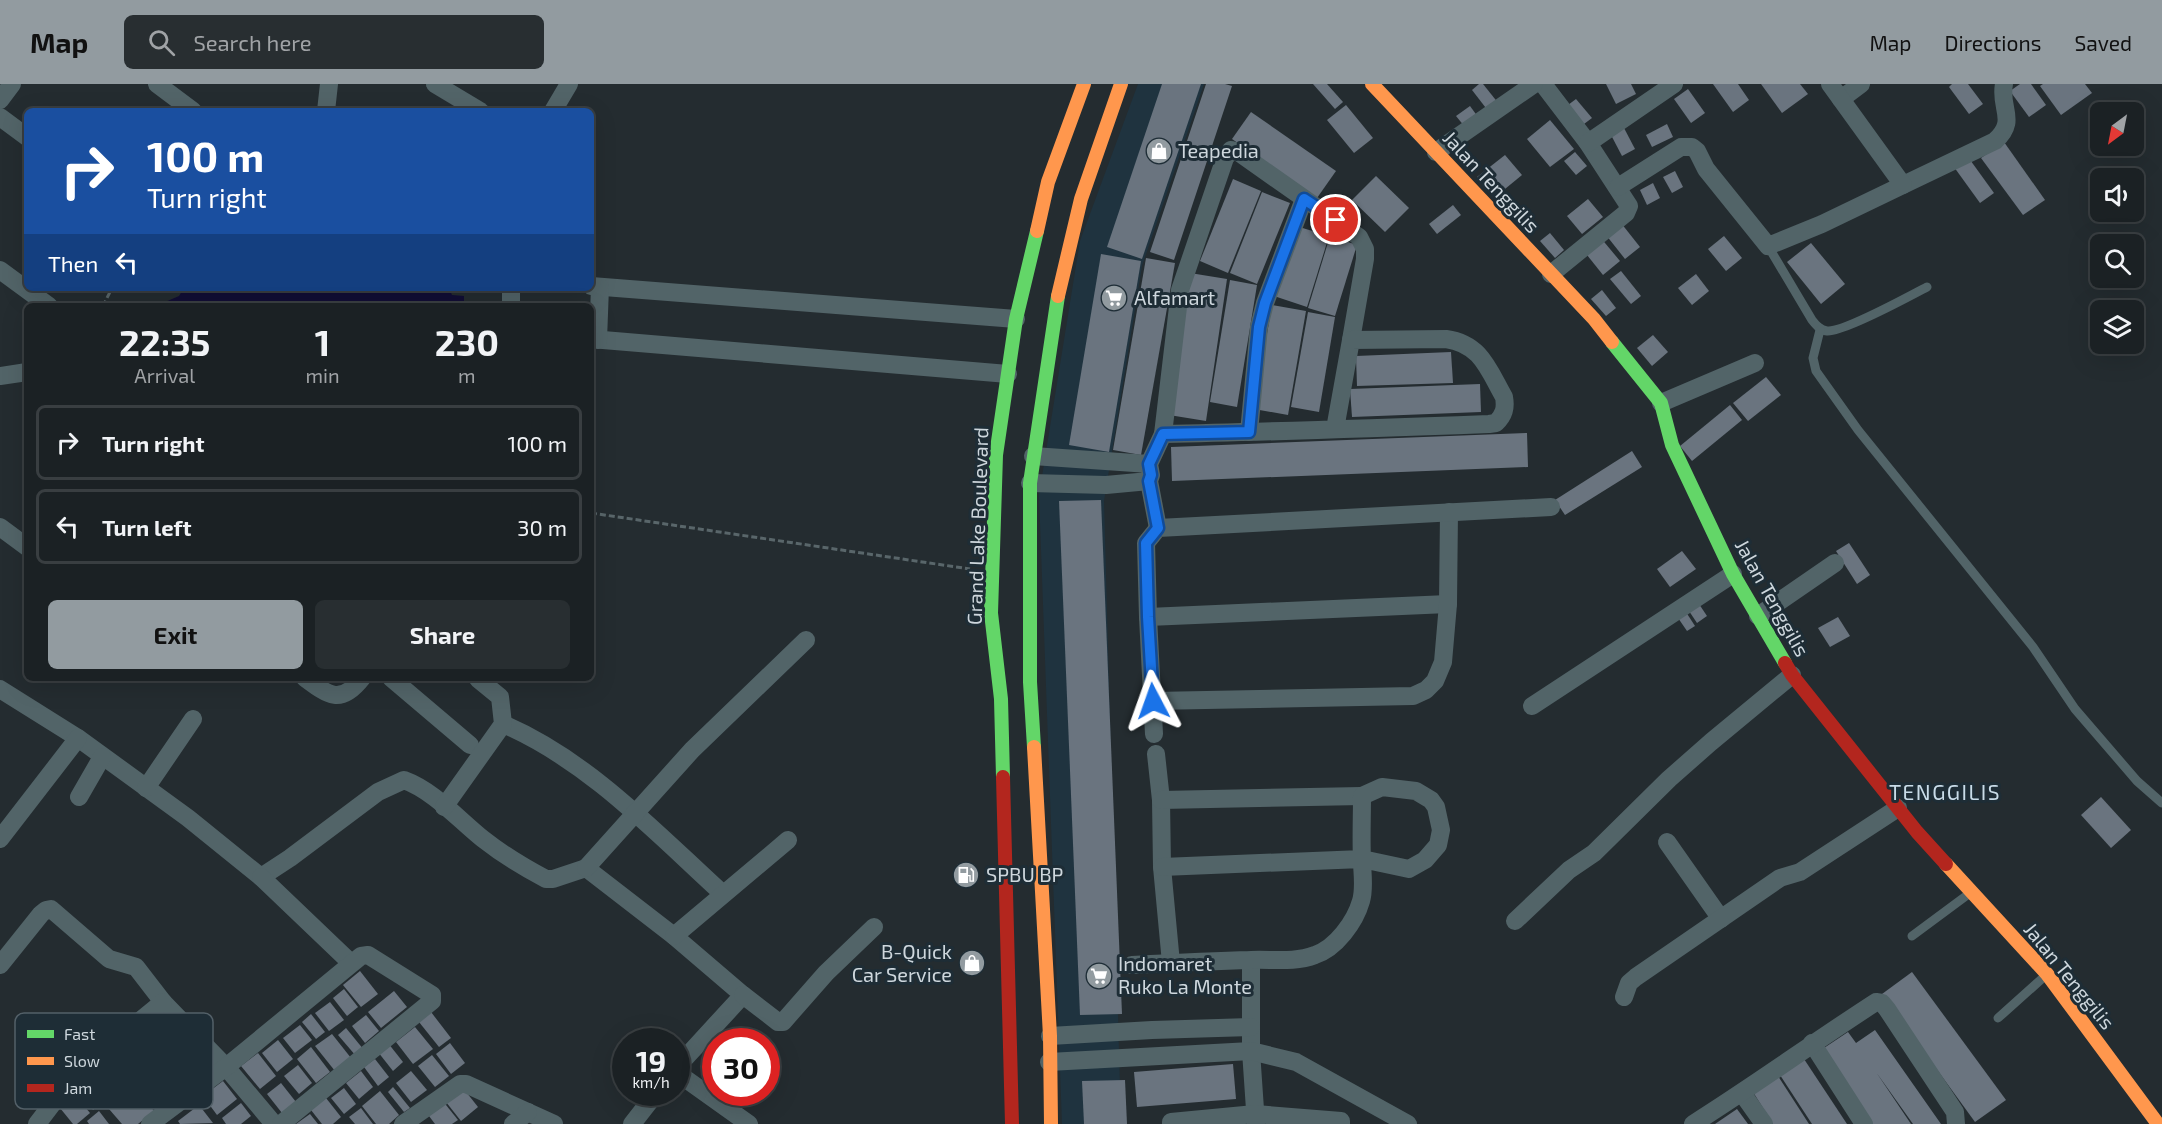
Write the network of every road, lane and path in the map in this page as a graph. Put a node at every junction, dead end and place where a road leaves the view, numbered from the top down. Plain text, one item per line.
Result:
1 (12, 84) edge
2 (158, 84) edge
3 (329, 84) edge
4 (435, 84) edge
5 (569, 84) edge
6 (1372, 84) edge
7 (1534, 84) edge
8 (1543, 84) edge
9 (1674, 84) edge
10 (1861, 84) edge
11 (2004, 84) edge
12 (1101, 88) edge
13 (1835, 91) edge
14 (0, 100) edge
15 (189, 108) edge
16 (326, 108) edge
17 (475, 108) edge
18 (555, 108) edge
19 (0, 117) edge
20 (24, 135) edge
21 (1588, 143) junction
22 (1436, 153) junction
23 (1903, 185) junction
24 (1618, 187) junction
25 (1304, 199) junction
26 (1768, 246) junction
27 (0, 270) edge
28 (1551, 274) junction
29 (596, 287) edge
30 (1927, 287) dead end
31 (24, 288) edge
32 (29, 291) edge
33 (45, 303) edge
34 (1016, 319) junction
35 (1820, 330) junction
36 (594, 340) edge
37 (1351, 340) junction
38 (1755, 363) dead end
39 (24, 372) edge
40 (1008, 374) junction
41 (0, 375) edge
42 (1661, 403) junction
43 (1335, 429) junction
44 (1249, 432) junction
45 (1163, 434) junction
46 (1033, 456) junction
47 (1149, 472) junction
48 (1030, 483) junction
49 (1551, 507) dead end
50 (1449, 512) junction
51 (594, 513) edge
52 (0, 527) edge
53 (1158, 528) junction
54 (24, 545) edge
55 (1835, 563) dead end
56 (993, 573) junction
57 (1733, 574) junction
58 (1448, 604) junction
59 (1758, 616) junction
60 (1148, 617) junction
61 (806, 640) dead end
62 (1792, 675) junction
63 (309, 681) edge
64 (360, 681) edge
65 (395, 681) edge
66 (479, 681) edge
67 (0, 689) edge
68 (1153, 701) junction
69 (1532, 706) dead end
70 (193, 719) dead end
71 (503, 724) junction
72 (1155, 734) dead end
73 (78, 738) junction
74 (470, 745) dead end
75 (1156, 754) dead end
76 (102, 757) junction
77 (147, 788) junction
78 (1362, 796) junction
79 (79, 797) dead end
80 (1161, 800) junction
81 (2162, 803) edge
82 (444, 807) junction
83 (1898, 808) junction
84 (634, 814) junction
85 (0, 838) edge
86 (788, 840) dead end
87 (1667, 842) dead end
88 (1362, 859) junction
89 (1162, 867) junction
90 (586, 868) junction
91 (261, 877) junction
92 (1971, 891) junction
93 (723, 894) junction
94 (1721, 919) junction
95 (1515, 921) dead end
96 (874, 927) dead end
97 (674, 936) junction
98 (1912, 936) dead end
99 (1251, 960) junction
100 (351, 963) junction
101 (1172, 963) junction
102 (0, 965) edge
103 (1131, 965) dead end
104 (2047, 974) junction
105 (743, 995) junction
106 (1624, 997) dead end
107 (164, 1002) junction
108 (150, 1013) edge
109 (174, 1013) edge
110 (1998, 1018) dead end
111 (1251, 1027) junction
112 (1152, 1030) junction
113 (1050, 1036) junction
114 (1812, 1043) junction
115 (1251, 1051) junction
116 (213, 1053) edge
117 (690, 1054) edge
118 (1153, 1057) junction
119 (1049, 1062) junction
120 (226, 1067) junction
121 (213, 1078) edge
122 (690, 1080) edge
123 (1742, 1093) junction
124 (646, 1106) edge
125 (48, 1109) edge
126 (175, 1109) edge
127 (528, 1112) junction
128 (1256, 1119) edge
129 (160, 1121) edge
130 (1166, 1122) edge
131 (1343, 1123) edge
132 (37, 1124) edge
133 (274, 1124) edge
134 (281, 1124) edge
135 (403, 1124) edge
136 (513, 1124) edge
137 (554, 1124) edge
138 (632, 1124) edge
139 (749, 1124) edge
140 (1012, 1124) edge
141 (1051, 1124) edge
142 (1408, 1124) edge
143 (1693, 1124) edge
144 (1764, 1124) edge
145 (1864, 1124) edge
146 (1956, 1124) edge
147 (2158, 1124) edge

1 - 14 street
2 - 15 street
3 - 16 street
4 - 17 street
5 - 18 street
6 - 22 street, Jalan Tenggilis
7 - 22 street
8 - 21 street
9 - 21 street
10 - 13 street
11 - 23 street
12 - 34 street, Grand Lake Boulevard
12 - 46 street, Grand Lake Boulevard
13 - 23 street
19 - 20 street
21 - 24 street
22 - 28 street, Jalan Tenggilis
23 - 26 street
24 - 26 street
24 - 28 street
25 - 37 street
25 - 44 street
25 - 45 street
26 - 35 lane
27 - 31 street
28 - 42 street, Jalan Tenggilis
29 - 34 street
29 - 36 street
30 - 35 lane
32 - 33 street
34 - 40 street, Grand Lake Boulevard
35 - 81 lane
36 - 40 street
37 - 43 street
37 - 43 street
38 - 42 street
39 - 41 street
40 - 56 street, Grand Lake Boulevard
42 - 57 street, Jalan Tenggilis
43 - 44 street
44 - 45 street
45 - 47 street
46 - 47 street
46 - 48 street, Grand Lake Boulevard
47 - 48 street
47 - 53 street
48 - 113 street, Grand Lake Boulevard
49 - 50 street
50 - 53 street
50 - 58 street
51 - 56 path
52 - 54 street
53 - 60 street
55 - 59 street
56 - 140 street, Grand Lake Boulevard
57 - 59 street, Jalan Tenggilis
57 - 69 street
58 - 60 street
58 - 68 street
59 - 62 street, Jalan Tenggilis
60 - 68 street
61 - 84 street
62 - 83 street, Jalan Tenggilis
62 - 95 street
63 - 64 street
65 - 74 street
66 - 71 street
67 - 73 street
68 - 72 street
70 - 77 street
71 - 82 street
71 - 84 street
73 - 76 street
73 - 85 street
75 - 80 street
76 - 77 street
76 - 79 street
77 - 91 street
78 - 80 street
78 - 88 street
78 - 88 street
80 - 89 street
82 - 90 street
82 - 91 street
83 - 92 street, Jalan Tenggilis
83 - 94 street
84 - 90 street
84 - 93 street
86 - 93 street
87 - 94 street
88 - 89 street
88 - 99 street
89 - 101 street
90 - 97 street
91 - 100 street
92 - 98 lane
92 - 104 street, Jalan Tenggilis
93 - 97 street
94 - 106 street
96 - 105 street
97 - 105 street
99 - 101 street
99 - 111 street
100 - 120 street
100 - 134 street
101 - 103 street
102 - 107 street
104 - 110 lane
104 - 147 street, Jalan Tenggilis
105 - 117 street
107 - 108 street
107 - 109 street
111 - 112 street
111 - 115 street
112 - 113 street
112 - 118 street
113 - 119 street, Grand Lake Boulevard
114 - 123 street
114 - 145 street
114 - 146 street
115 - 118 street
115 - 128 street
115 - 142 street
116 - 120 street
118 - 119 street
119 - 141 street, Grand Lake Boulevard
120 - 121 street
120 - 133 street
122 - 139 street
123 - 143 street
123 - 144 street
124 - 138 street
125 - 132 street
126 - 129 street
127 - 135 street
127 - 136 street
127 - 137 street
128 - 130 street
128 - 131 street

